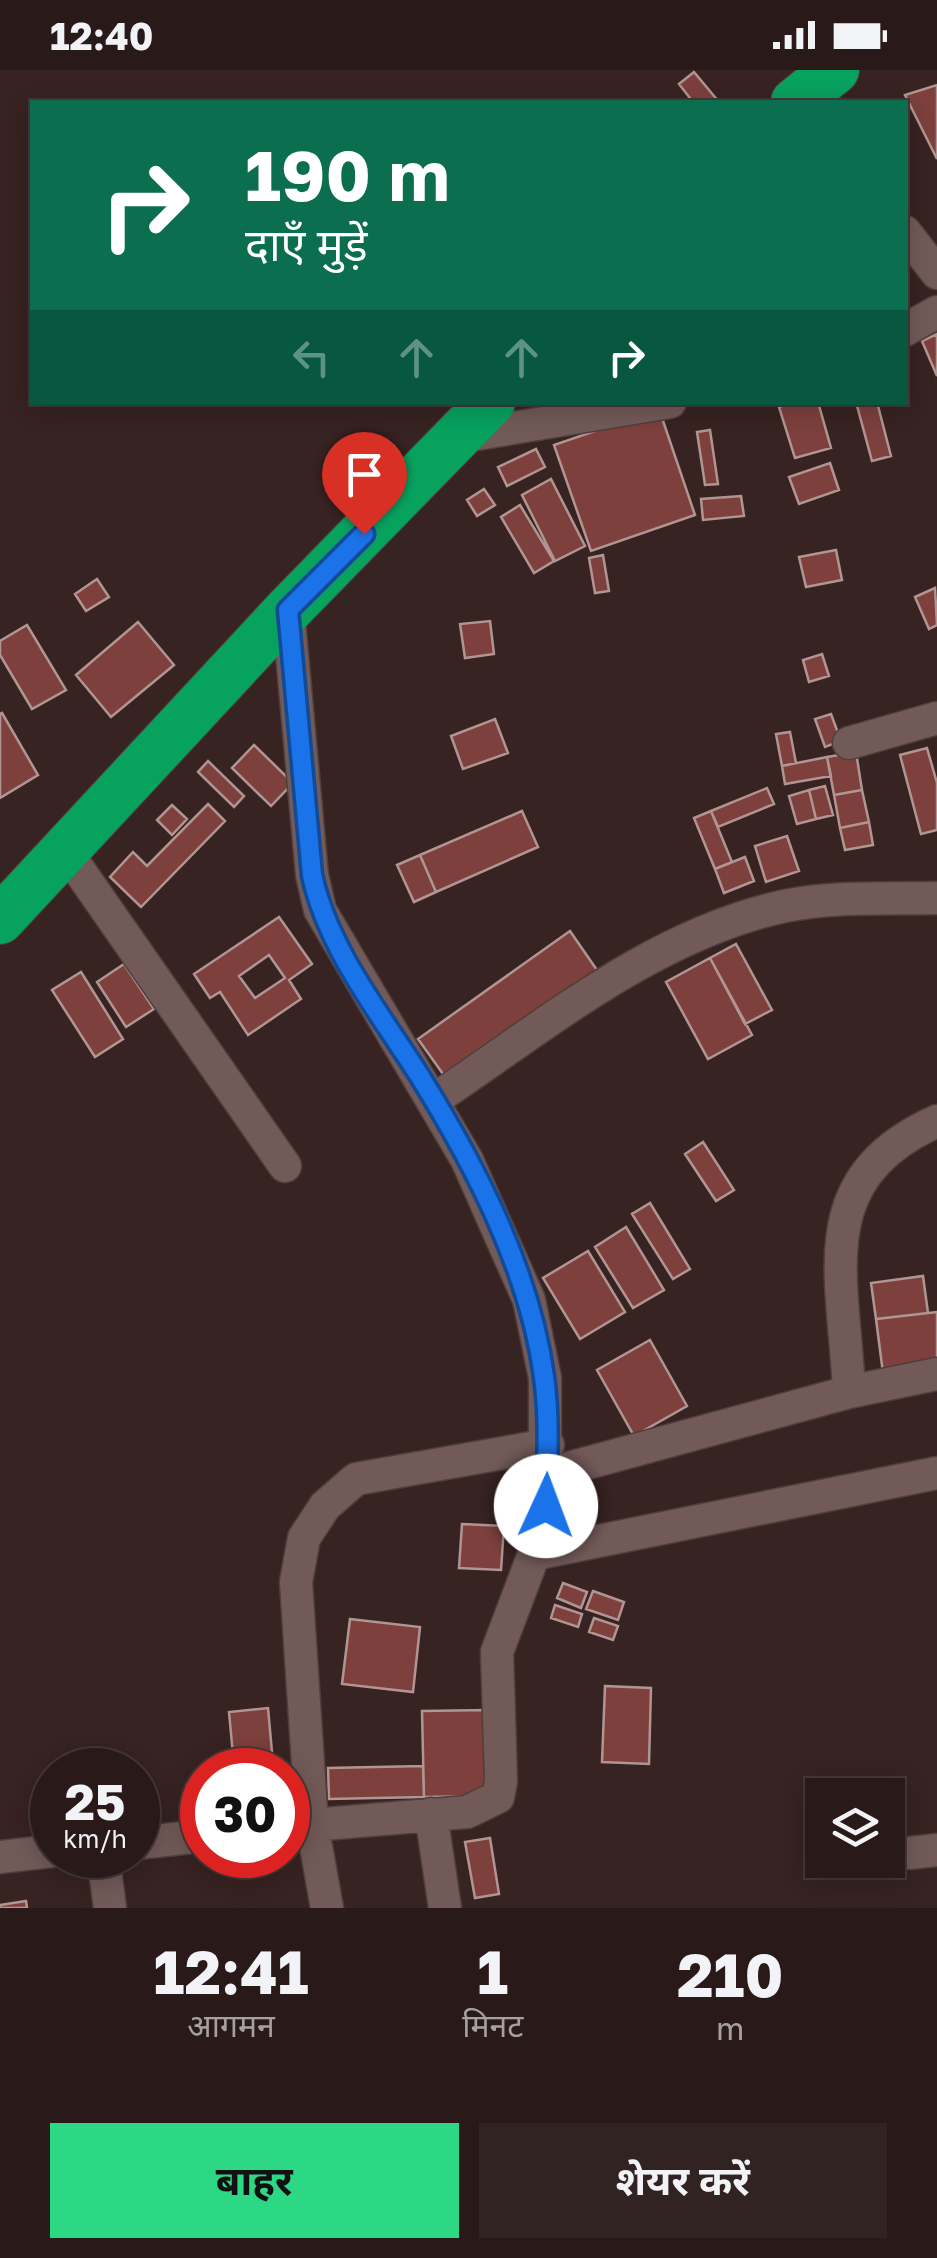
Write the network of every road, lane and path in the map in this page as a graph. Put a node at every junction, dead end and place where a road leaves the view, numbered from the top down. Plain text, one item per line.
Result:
1 (908, 236) edge
2 (937, 273) edge
3 (937, 312) edge
4 (908, 328) edge
5 (488, 405) edge
6 (652, 405) edge
7 (459, 437) junction
8 (288, 610) junction
9 (937, 718) edge
10 (850, 744) dead end
11 (64, 850) junction
12 (937, 898) edge
13 (0, 920) edge
14 (434, 1100) junction
15 (937, 1121) edge
16 (285, 1166) dead end
17 (937, 1374) edge
18 (849, 1392) junction
19 (547, 1460) junction
20 (937, 1473) edge
21 (534, 1554) junction
22 (299, 1748) edge
23 (431, 1814) junction
24 (310, 1825) edge
25 (30, 1854) edge
26 (0, 1857) edge
27 (310, 1858) edge
28 (106, 1878) edge
29 (110, 1908) edge
30 (326, 1908) edge
31 (445, 1908) edge

1 - 2 street
3 - 4 street
5 - 7 highway
6 - 7 street
7 - 8 highway
8 - 11 highway
8 - 14 street
9 - 10 street
11 - 13 highway
11 - 16 street
12 - 14 street
14 - 19 street
15 - 18 street
17 - 18 street
18 - 19 street
19 - 21 street
19 - 22 street
20 - 21 street
21 - 23 street
23 - 24 street
23 - 31 street
25 - 26 street
27 - 30 street
28 - 29 street

